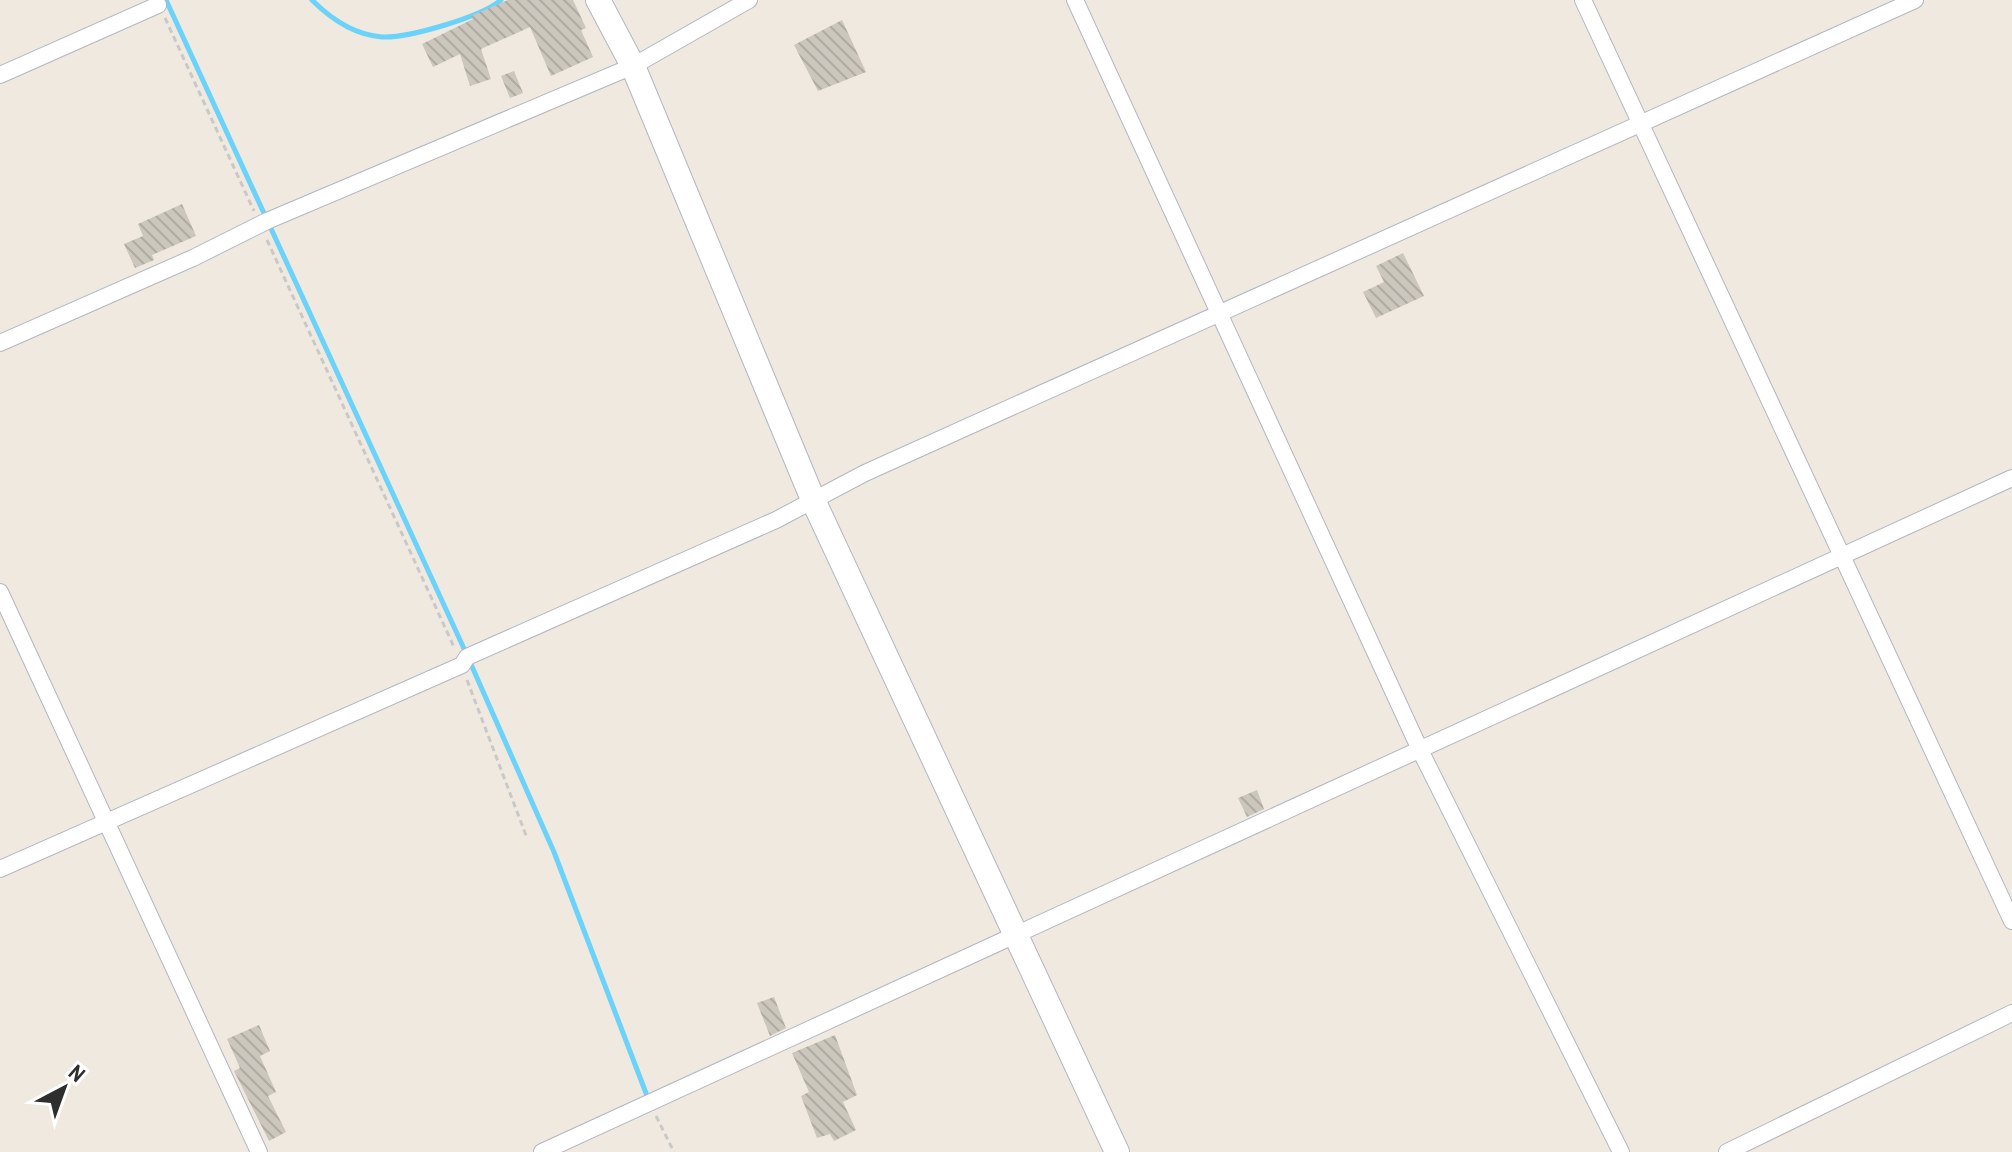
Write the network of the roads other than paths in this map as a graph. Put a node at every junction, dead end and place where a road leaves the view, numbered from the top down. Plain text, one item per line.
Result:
1 (598, 0) edge
2 (749, 0) edge
3 (1075, 0) edge
4 (1583, 0) edge
5 (1915, 0) edge
6 (158, 5) road end
7 (633, 66) junction
8 (0, 75) edge
9 (1641, 126) junction
10 (1219, 313) junction
11 (0, 343) edge
12 (2012, 478) edge
13 (814, 502) junction
14 (1842, 555) junction
15 (0, 592) edge
16 (1421, 752) junction
17 (103, 821) junction
18 (0, 869) edge
19 (2012, 921) edge
20 (1018, 933) junction
21 (2012, 1013) edge
22 (259, 1152) edge
23 (542, 1152) edge
24 (1117, 1152) edge
25 (1621, 1152) edge
26 (1727, 1152) edge

1 - 7 street
2 - 7 street
3 - 10 street
4 - 9 street
5 - 9 street
6 - 8 street
7 - 11 street
7 - 13 street
9 - 10 street
9 - 14 street
10 - 13 street
10 - 16 street
12 - 14 street
13 - 17 street
13 - 20 street
14 - 16 street
14 - 19 street
15 - 17 street
16 - 20 street
16 - 25 street
17 - 18 street
17 - 22 street
20 - 23 street
20 - 24 street
21 - 26 street

